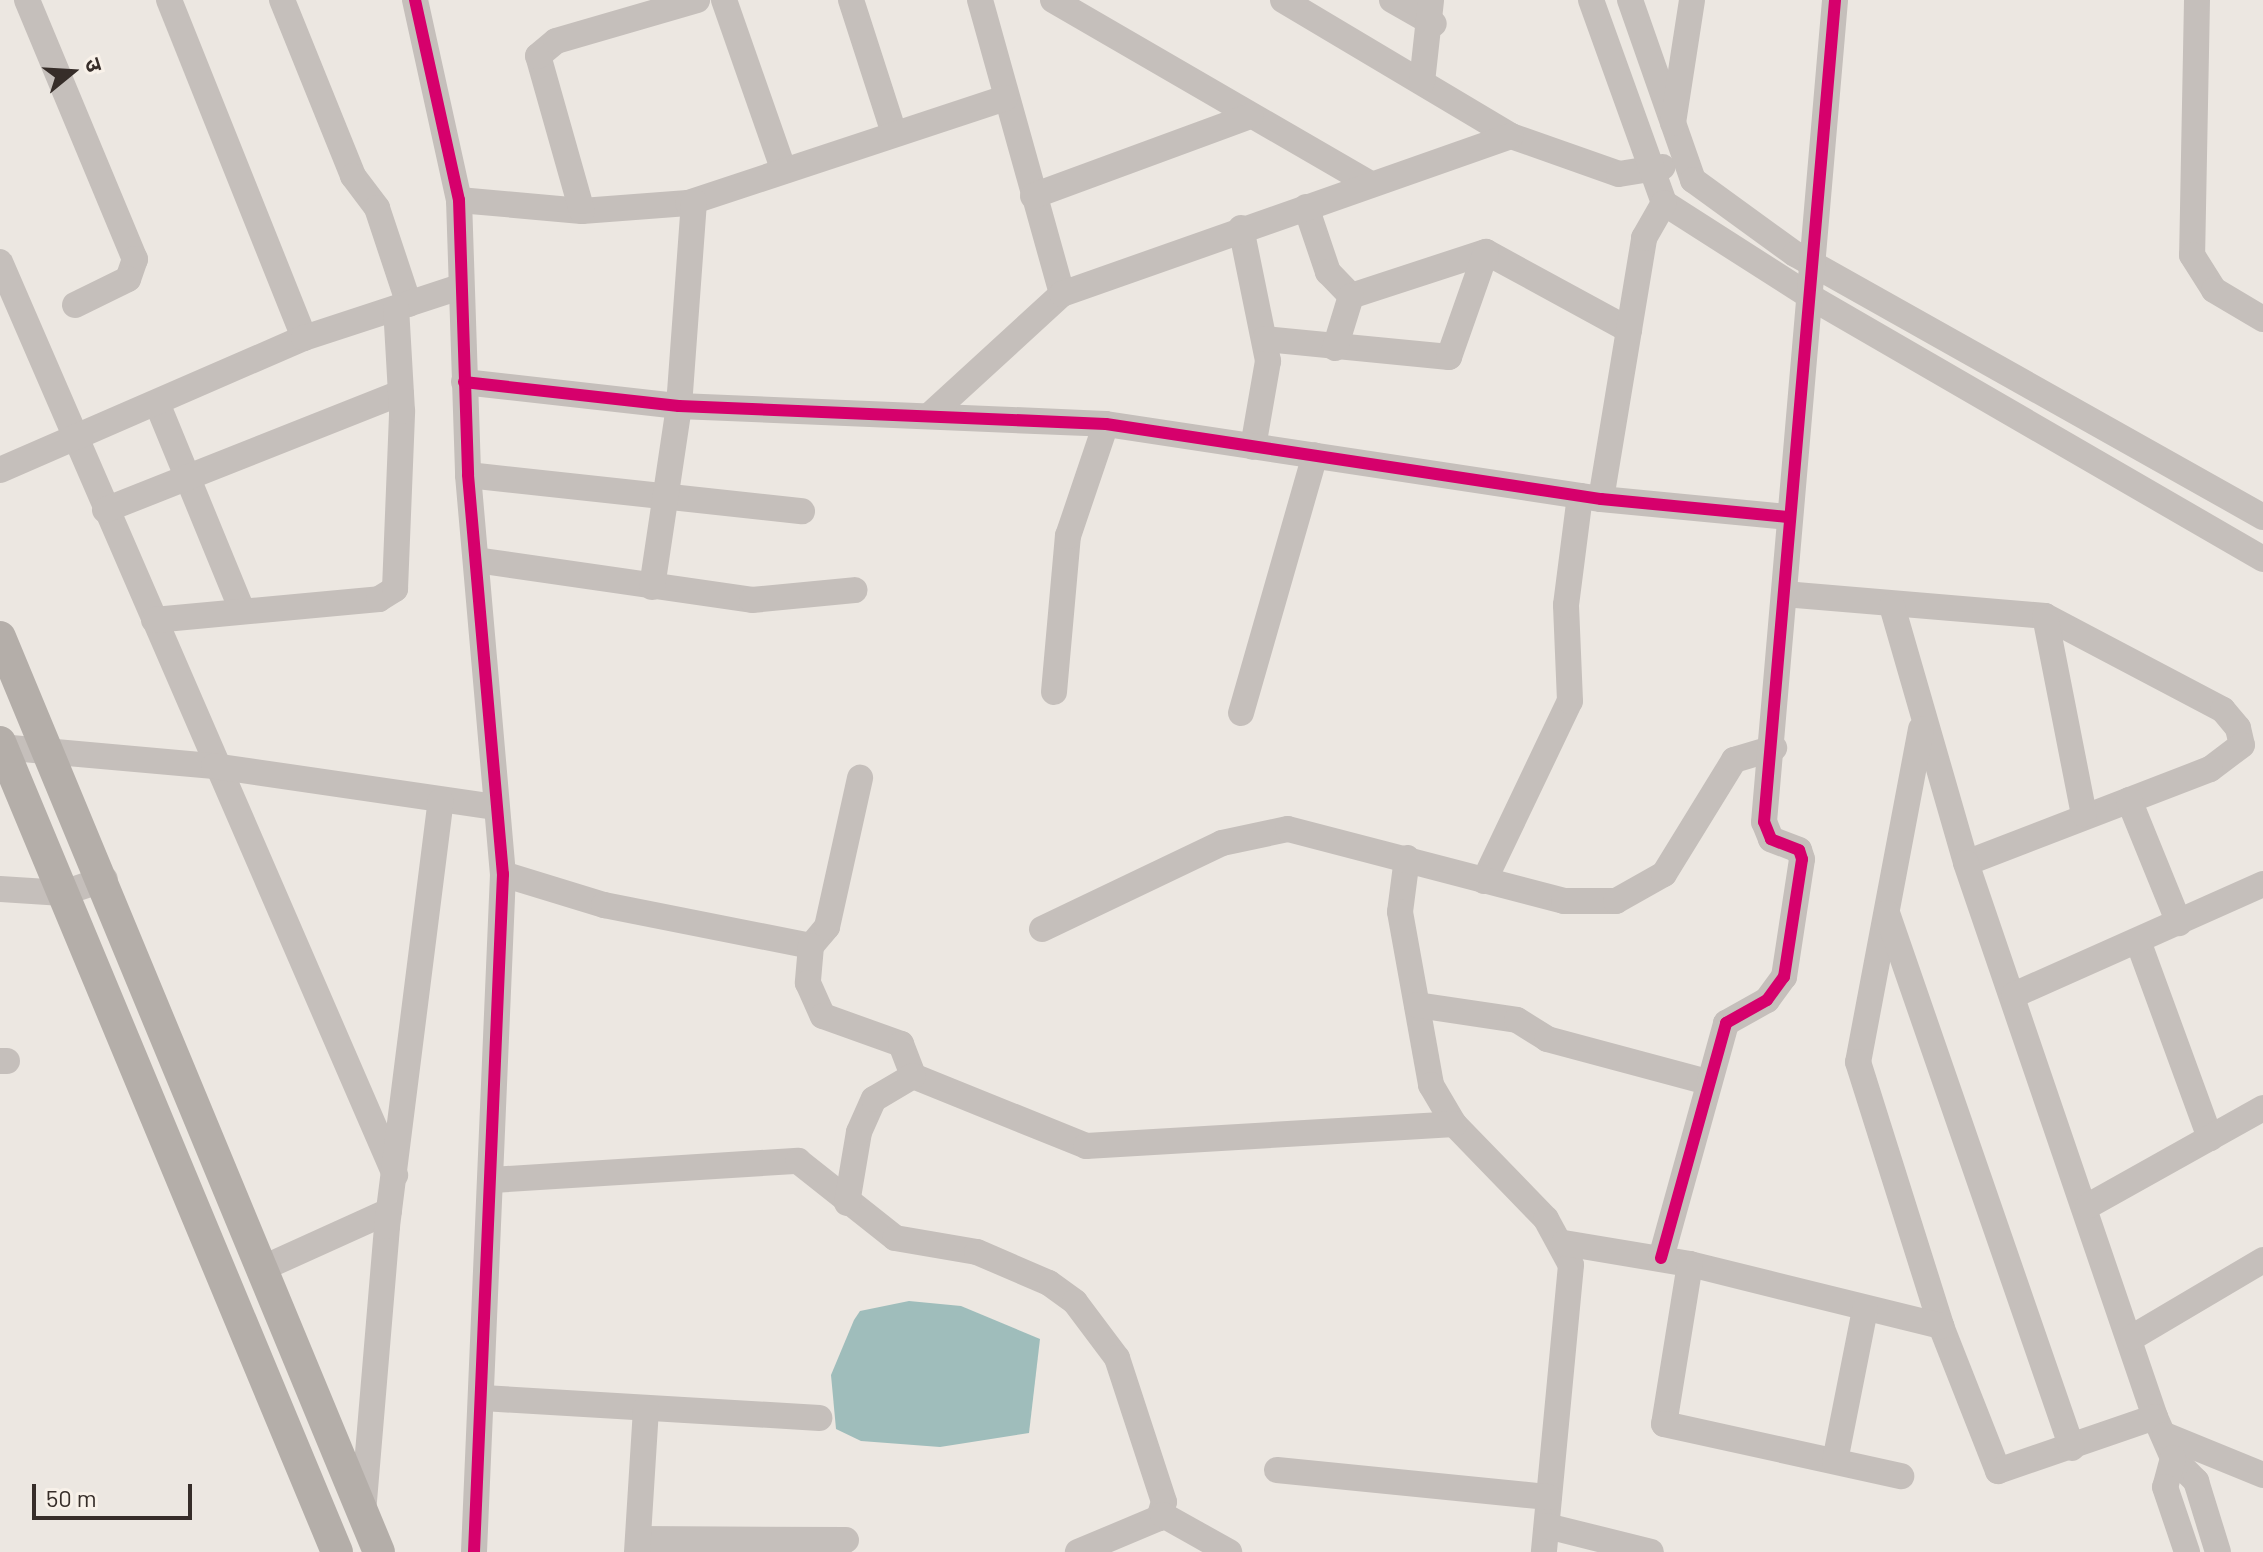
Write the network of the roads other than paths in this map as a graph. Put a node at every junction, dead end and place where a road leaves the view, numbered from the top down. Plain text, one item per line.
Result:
1 (27, 0) edge
2 (169, 0) edge
3 (282, 0) edge
4 (415, 0) edge
5 (697, 0) edge
6 (724, 0) edge
7 (851, 0) edge
8 (980, 0) edge
9 (1053, 0) edge
10 (1283, 0) edge
11 (1392, 0) edge
12 (1591, 0) edge
13 (1630, 0) edge
14 (1692, 0) edge
15 (1835, 0) edge
16 (2197, 0) edge
17 (1432, 12) edge
18 (1422, 82) junction
19 (1005, 98) junction
20 (1251, 116) junction
21 (1672, 131) junction
22 (894, 133) junction
23 (1511, 136) junction
24 (1683, 161) junction
25 (784, 171) junction
26 (1648, 172) junction
27 (1369, 183) junction
28 (1033, 196) junction
29 (459, 200) junction
30 (694, 202) junction
31 (1664, 203) junction
32 (1306, 207) junction
33 (582, 211) junction
34 (1241, 228) junction
35 (1486, 252) junction
36 (0, 262) edge
37 (1815, 266) junction
38 (457, 288) junction
39 (1062, 294) junction
40 (1351, 296) junction
41 (1814, 299) junction
42 (75, 305) dead end
43 (402, 306) junction
44 (2263, 319) edge
45 (1629, 330) junction
46 (304, 338) junction
47 (1265, 339) junction
48 (1335, 348) junction
49 (464, 382) junction
50 (401, 393) junction
51 (157, 403) junction
52 (679, 406) junction
53 (931, 414) junction
54 (1106, 424) junction
55 (74, 438) junction
56 (1253, 447) junction
57 (1315, 455) junction
58 (0, 470) edge
59 (468, 475) junction
60 (188, 482) junction
61 (1590, 497) junction
62 (664, 500) junction
63 (105, 510) junction
64 (802, 511) dead end
65 (1787, 517) junction
66 (2263, 517) edge
67 (2263, 559) edge
68 (476, 560) junction
69 (652, 587) junction
70 (855, 590) dead end
71 (1784, 594) junction
72 (1892, 606) junction
73 (242, 610) junction
74 (2045, 616) junction
75 (154, 620) junction
76 (0, 637) edge
77 (1054, 692) dead end
78 (1241, 713) dead end
79 (1922, 725) junction
80 (1, 745) edge
81 (1774, 748) junction
82 (52, 752) junction
83 (214, 766) junction
84 (860, 778) dead end
85 (2129, 800) junction
86 (441, 801) junction
87 (496, 807) junction
88 (2084, 814) junction
89 (1407, 858) junction
90 (1966, 863) junction
91 (503, 874) junction
92 (105, 879) junction
93 (1484, 881) junction
94 (2263, 884) edge
95 (0, 889) edge
96 (63, 893) junction
97 (1886, 910) junction
98 (2179, 923) junction
99 (1042, 929) dead end
100 (2138, 941) junction
101 (811, 946) junction
102 (2014, 995) junction
103 (1417, 1005) junction
104 (913, 1076) junction
105 (1708, 1082) junction
106 (2263, 1108) edge
107 (1454, 1124) junction
108 (2210, 1138) junction
109 (395, 1175) junction
110 (492, 1180) junction
111 (847, 1203) junction
112 (2088, 1206) junction
113 (389, 1211) junction
114 (1564, 1243) junction
115 (1661, 1258) junction
116 (2263, 1260) edge
117 (1690, 1264) junction
118 (263, 1268) junction
119 (1865, 1309) junction
120 (1941, 1326) junction
121 (2133, 1337) junction
122 (483, 1398) junction
123 (646, 1408) junction
124 (819, 1418) dead end
125 (2164, 1437) junction
126 (2072, 1448) junction
127 (1835, 1461) junction
128 (345, 1470) junction
129 (1277, 1470) dead end
130 (2263, 1475) edge
131 (1901, 1476) dead end
132 (309, 1485) junction
133 (1549, 1497) junction
134 (363, 1514) junction
135 (1163, 1515) junction
136 (1545, 1539) edge
137 (846, 1540) dead end
138 (638, 1546) edge
139 (337, 1552) edge
140 (379, 1552) edge
141 (474, 1552) edge
142 (1078, 1552) edge
143 (1229, 1552) edge
144 (1651, 1552) edge
145 (2187, 1552) edge
146 (2218, 1552) edge

1 - 42 street
2 - 46 street
3 - 43 street
4 - 29 street
5 - 33 street
6 - 25 street
7 - 22 street
8 - 19 street
9 - 20 street
10 - 18 street
11 - 17 street
12 - 26 street
13 - 21 street
14 - 21 street
15 - 37 street
16 - 44 street
17 - 18 street
18 - 23 street
19 - 22 street
19 - 28 street
20 - 27 street
20 - 28 street
21 - 24 street
22 - 25 street
23 - 26 street
23 - 27 street
24 - 26 street
24 - 37 street
25 - 30 street
26 - 31 street
27 - 32 street
28 - 39 street
29 - 33 street
29 - 38 street
30 - 33 street
30 - 52 street
31 - 41 street
31 - 45 street
32 - 34 street
32 - 40 street
34 - 39 street
34 - 47 street
35 - 40 street
35 - 45 street
35 - 48 street
36 - 55 street
37 - 41 street
37 - 66 street
38 - 43 street
38 - 49 street
39 - 53 street
40 - 48 street
41 - 65 street
41 - 67 street
43 - 46 street
43 - 50 street
45 - 61 street
46 - 51 street
47 - 48 street
47 - 56 street
49 - 52 street
49 - 59 street
50 - 60 street
50 - 73 street
51 - 55 street
51 - 60 street
52 - 53 street
52 - 62 street
53 - 54 street
54 - 56 street
54 - 77 street
55 - 58 street
55 - 63 street
56 - 57 street
57 - 61 street
57 - 78 street
59 - 62 street
59 - 68 street
60 - 63 street
60 - 73 street
61 - 65 street
61 - 93 street
62 - 64 street
62 - 69 street
63 - 75 street
65 - 71 street
68 - 69 street
68 - 87 street
69 - 70 street
71 - 72 street
71 - 81 street
72 - 74 street
72 - 79 street
73 - 75 street
74 - 85 street
74 - 88 street
75 - 83 street
76 - 82 main road
79 - 90 street
79 - 97 street
80 - 82 street
80 - 96 main road
81 - 93 street
81 - 105 street
82 - 83 street
82 - 92 main road
83 - 86 street
83 - 109 street
84 - 101 street
85 - 88 street
85 - 98 street
86 - 87 street
86 - 109 street
87 - 91 street
88 - 90 street
89 - 93 street
89 - 99 street
89 - 103 street
90 - 102 street
91 - 101 street
91 - 110 street
92 - 96 street
92 - 118 main road
94 - 98 street
95 - 96 street
96 - 132 main road
97 - 120 street
97 - 126 street
98 - 100 street
100 - 102 street
100 - 108 street
101 - 104 street
102 - 112 street
103 - 105 street
103 - 107 street
104 - 107 street
104 - 111 street
105 - 115 street
106 - 108 street
107 - 114 street
108 - 112 street
109 - 113 street
110 - 111 street
110 - 122 street
111 - 135 street
112 - 121 street
113 - 118 street
113 - 134 street
114 - 115 street
114 - 133 street
115 - 117 street
116 - 121 street
117 - 119 street
117 - 127 street
118 - 128 main road
119 - 120 street
119 - 127 street
120 - 126 street
121 - 125 street
122 - 123 street
122 - 141 street
123 - 124 street
123 - 138 street
125 - 126 street
125 - 130 street
125 - 145 street
125 - 146 street
127 - 131 street
128 - 132 main road
128 - 134 main road
129 - 133 street
132 - 139 main road
133 - 136 street
134 - 140 main road
135 - 142 street
135 - 143 street
136 - 144 street
137 - 138 street

